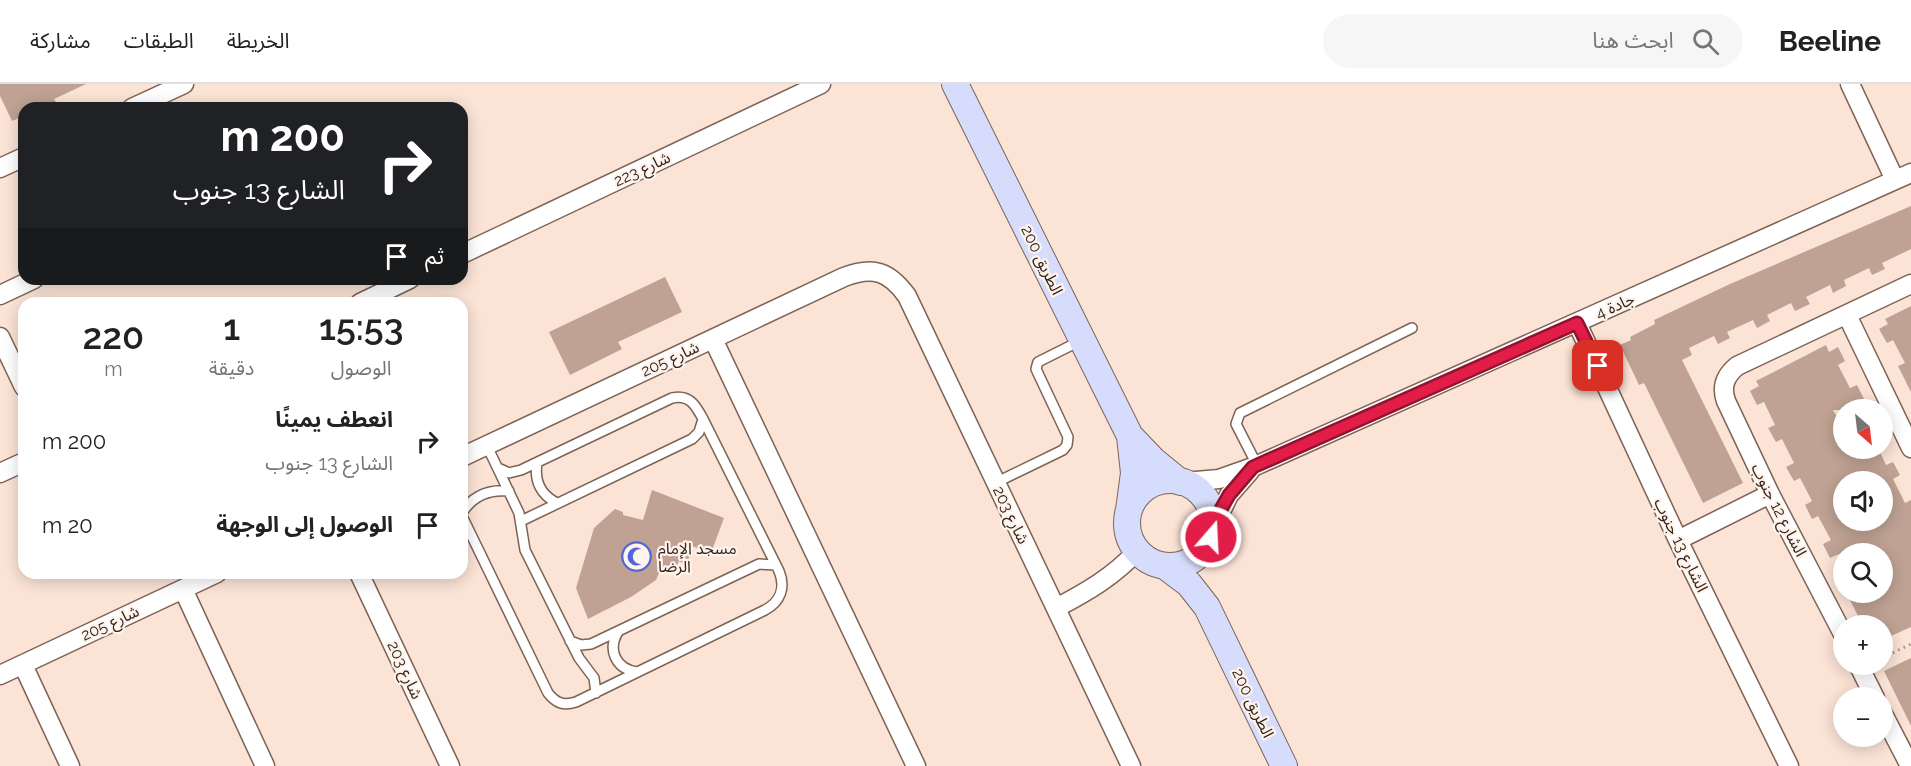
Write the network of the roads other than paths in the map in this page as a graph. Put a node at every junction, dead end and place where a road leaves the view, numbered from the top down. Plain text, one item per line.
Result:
1 (184, 84) edge
2 (822, 84) edge
3 (955, 84) edge
4 (1850, 84) edge
5 (145, 102) edge
6 (18, 160) edge
7 (0, 168) edge
8 (1903, 176) edge
9 (468, 252) edge
10 (881, 272) joint
11 (1911, 284) edge
12 (22, 285) edge
13 (398, 285) edge
14 (0, 296) edge
15 (372, 297) edge
16 (1847, 315) junction
17 (1577, 323) junction
18 (1412, 328) dead end
19 (0, 337) edge
20 (713, 339) junction
21 (1082, 340) junction
22 (18, 374) edge
23 (703, 419) junction
24 (1130, 436) junction
25 (487, 446) junction
26 (1911, 448) edge
27 (468, 454) edge
28 (537, 463) junction
29 (18, 465) edge
30 (1255, 466) junction
31 (498, 468) junction
32 (0, 473) edge
33 (1182, 482) junction
34 (995, 483) junction
35 (509, 491) junction
36 (1770, 494) junction
37 (557, 503) junction
38 (468, 506) edge
39 (1129, 511) junction
40 (521, 521) junction
41 (468, 526) edge
42 (1210, 537) junction
43 (1678, 540) junction
44 (1137, 551) junction
45 (776, 565) junction
46 (1165, 566) junction
47 (204, 579) edge
48 (362, 579) edge
49 (183, 589) junction
50 (1208, 607) junction
51 (1056, 608) junction
52 (1833, 615) edge
53 (618, 632) junction
54 (570, 641) junction
55 (23, 665) junction
56 (637, 672) junction
57 (1, 673) edge
58 (596, 693) junction
59 (1893, 733) edge
60 (70, 766) edge
61 (265, 766) edge
62 (450, 766) edge
63 (916, 766) edge
64 (1131, 766) edge
65 (1284, 766) edge
66 (1789, 766) edge
67 (1910, 766) edge

1 - 5 street
2 - 9 street, شارع 223
3 - 21 main road, الطريق 200
4 - 8 street
6 - 7 street
8 - 17 street, جادة 4
10 - 20 street, شارع 205
10 - 34 street, شارع 203
11 - 16 street
12 - 14 street
13 - 15 street
16 - 26 street
16 - 36 street, الشارع 12 جنوب
17 - 30 street, جادة 4
17 - 43 street, الشارع 13 جنوب
18 - 30 lane
19 - 22 street
20 - 25 street, شارع 205
20 - 63 street
21 - 24 main road, الطريق 200
21 - 34 lane
23 - 28 lane
23 - 37 lane
23 - 45 lane
24 - 33 main road, الطريق 200
24 - 39 main road, الطريق 200
25 - 27 street, شارع 205
25 - 31 lane
28 - 31 lane
28 - 37 lane
29 - 32 street
30 - 33 street, جادة 4
30 - 42 street, جادة 4
31 - 35 lane
33 - 39 main road
33 - 42 main road
34 - 51 street, شارع 203
35 - 38 lane
35 - 40 lane
36 - 43 street
36 - 52 street, الشارع 12 جنوب
37 - 40 lane
39 - 44 main road
40 - 54 lane
41 - 58 lane
42 - 46 main road
42 - 50 main road, الطريق 200
43 - 66 street, الشارع 13 جنوب
44 - 46 main road
44 - 51 street
45 - 53 lane
45 - 56 lane
46 - 50 main road, الطريق 200
47 - 49 street, شارع 205
48 - 62 street, شارع 203
49 - 55 street, شارع 205
49 - 61 street
50 - 65 main road, الطريق 200
51 - 64 street, شارع 203
53 - 54 lane
53 - 56 lane
54 - 58 lane
55 - 57 street, شارع 205
55 - 60 street
56 - 58 lane
59 - 67 street

